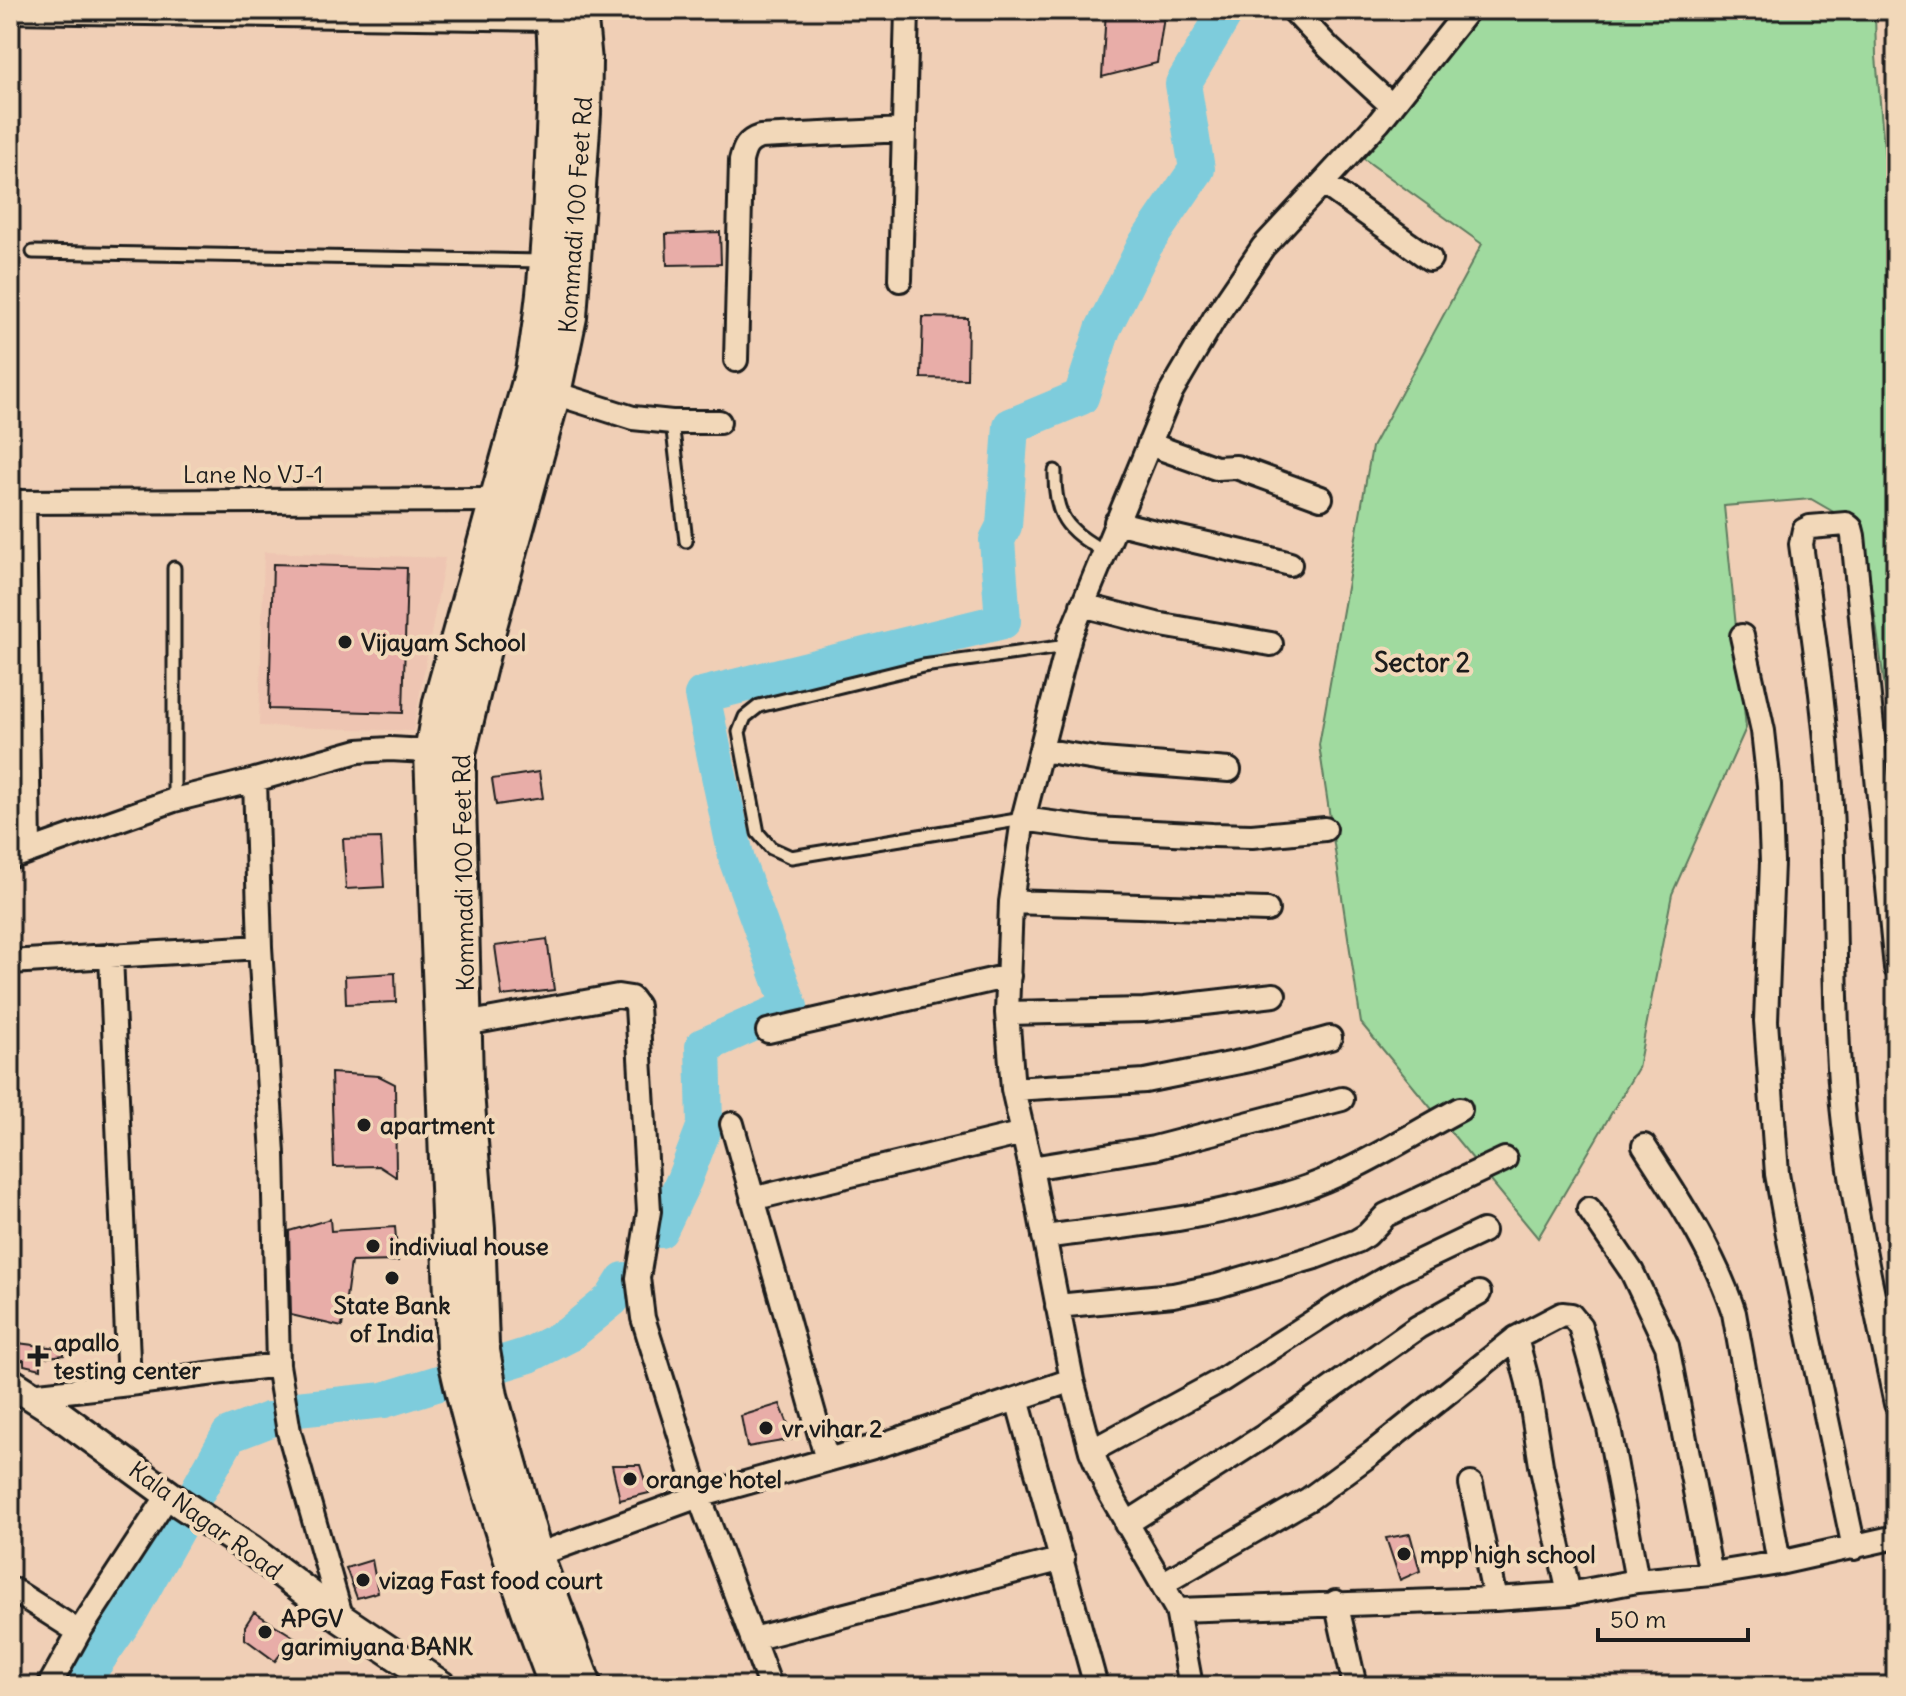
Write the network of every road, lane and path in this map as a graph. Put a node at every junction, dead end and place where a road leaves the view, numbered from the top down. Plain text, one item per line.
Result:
1 (907, 10) edge
2 (1293, 10) edge
3 (1468, 10) edge
4 (10, 11) edge
5 (562, 13) edge
6 (1392, 106) junction
7 (904, 130) junction
8 (1323, 183) junction
9 (33, 252) dead end
10 (1430, 259) dead end
11 (546, 261) junction
12 (900, 280) dead end
13 (736, 360) dead end
14 (554, 393) junction
15 (672, 422) junction
16 (719, 422) dead end
17 (1149, 444) junction
18 (1055, 471) dead end
19 (1321, 498) dead end
20 (497, 500) junction
21 (17, 502) edge
22 (1116, 522) junction
23 (686, 541) dead end
24 (1104, 551) junction
25 (1290, 564) dead end
26 (174, 568) dead end
27 (1082, 605) junction
28 (1742, 636) dead end
29 (1271, 644) dead end
30 (1067, 646) junction
31 (1041, 750) junction
32 (445, 752) junction
33 (1229, 770) dead end
34 (255, 780) junction
35 (174, 800) junction
36 (1023, 819) junction
37 (1325, 829) dead end
38 (20, 854) edge
39 (1011, 902) junction
40 (1267, 910) dead end
41 (260, 947) junction
42 (111, 955) junction
43 (10, 962) edge
44 (1896, 968) edge
45 (1009, 976) junction
46 (1274, 995) dead end
47 (1007, 1013) junction
48 (465, 1024) junction
49 (768, 1031) dead end
50 (1330, 1038) dead end
51 (1013, 1089) junction
52 (1342, 1099) dead end
53 (1460, 1109) dead end
54 (732, 1124) dead end
55 (1023, 1133) junction
56 (1644, 1146) dead end
57 (1505, 1159) dead end
58 (1031, 1168) junction
59 (752, 1199) junction
60 (1589, 1209) dead end
61 (1483, 1231) dead end
62 (1044, 1237) junction
63 (1479, 1293) dead end
64 (1057, 1306) junction
65 (1516, 1338) junction
66 (468, 1348) junction
67 (278, 1365) junction
68 (1072, 1380) junction
69 (129, 1384) junction
70 (20, 1388) edge
71 (1017, 1399) junction
72 (1896, 1404) edge
73 (1091, 1451) junction
74 (827, 1460) junction
75 (1471, 1484) dead end
76 (699, 1496) junction
77 (175, 1499) junction
78 (1126, 1524) junction
79 (1896, 1537) edge
80 (1854, 1548) junction
81 (1063, 1559) junction
82 (523, 1560) junction
83 (1779, 1563) junction
84 (1711, 1574) junction
85 (1637, 1581) junction
86 (1162, 1584) junction
87 (10, 1588) edge
88 (1569, 1594) junction
89 (1495, 1599) junction
90 (1336, 1602) junction
91 (1177, 1610) junction
92 (342, 1619) junction
93 (79, 1632) junction
94 (752, 1639) junction
95 (49, 1686) edge
96 (442, 1686) edge
97 (556, 1686) edge
98 (585, 1686) edge
99 (770, 1686) edge
100 (1096, 1686) edge
101 (1191, 1686) edge
102 (1355, 1686) edge

1 - 7 street
2 - 6 street
3 - 6 street
4 - 5 street
5 - 11 main road, Kommadi 100 Feet Rd
5 - 14 main road, Kommadi 100 Feet Rd
6 - 8 street
7 - 12 street
7 - 13 street
8 - 10 street
8 - 17 street
9 - 11 lane
11 - 20 main road, Kommadi 100 Feet Rd
14 - 15 street
14 - 32 main road, Kommadi 100 Feet Rd
15 - 16 street
15 - 23 lane
17 - 19 street
17 - 22 street
18 - 24 lane
20 - 21 street, Lane No VJ-1
20 - 32 main road, Kommadi 100 Feet Rd
21 - 38 street
22 - 24 street
22 - 25 street
24 - 27 street
26 - 35 lane
27 - 29 street
27 - 30 street
28 - 80 street
30 - 31 street
30 - 36 lane
31 - 33 street
31 - 36 street
32 - 34 street
32 - 48 main road, Kommadi 100 Feet Rd
32 - 66 main road
34 - 35 street
34 - 41 street
35 - 38 street
36 - 37 street
36 - 39 street
39 - 40 street
39 - 45 street
41 - 42 street
41 - 67 street
42 - 43 street
42 - 69 street
44 - 72 street
45 - 47 street
45 - 49 street
46 - 47 street
47 - 51 street
48 - 66 main road, Kommadi 100 Feet Rd
48 - 76 street
50 - 51 street
51 - 55 street
52 - 58 street
53 - 62 street
54 - 59 street
55 - 58 street
55 - 59 street
56 - 83 street
57 - 64 street
58 - 62 street
59 - 74 street
60 - 84 street
61 - 73 street
62 - 64 street
63 - 78 street
64 - 68 street
65 - 85 street
65 - 86 street
65 - 88 street
66 - 82 main road, Kommadi 100 Feet Rd
67 - 69 street
67 - 92 street
68 - 71 street
68 - 73 street
69 - 70 street
70 - 77 street, Kala Nagar Road
71 - 74 street
71 - 81 street
73 - 78 street
74 - 76 street
75 - 89 street
76 - 82 street
76 - 94 street
77 - 92 street, Kala Nagar Road
77 - 93 street
78 - 86 street
79 - 80 street
80 - 83 street
81 - 94 street
81 - 100 street
82 - 97 main road
82 - 98 main road, Kommadi 100 Feet Rd
83 - 84 street
84 - 85 street
85 - 88 street
86 - 91 street
87 - 93 street
88 - 89 street
89 - 90 street
90 - 91 street
90 - 102 street
91 - 101 street
92 - 96 street, Kala Nagar Road
93 - 95 street
94 - 99 street

